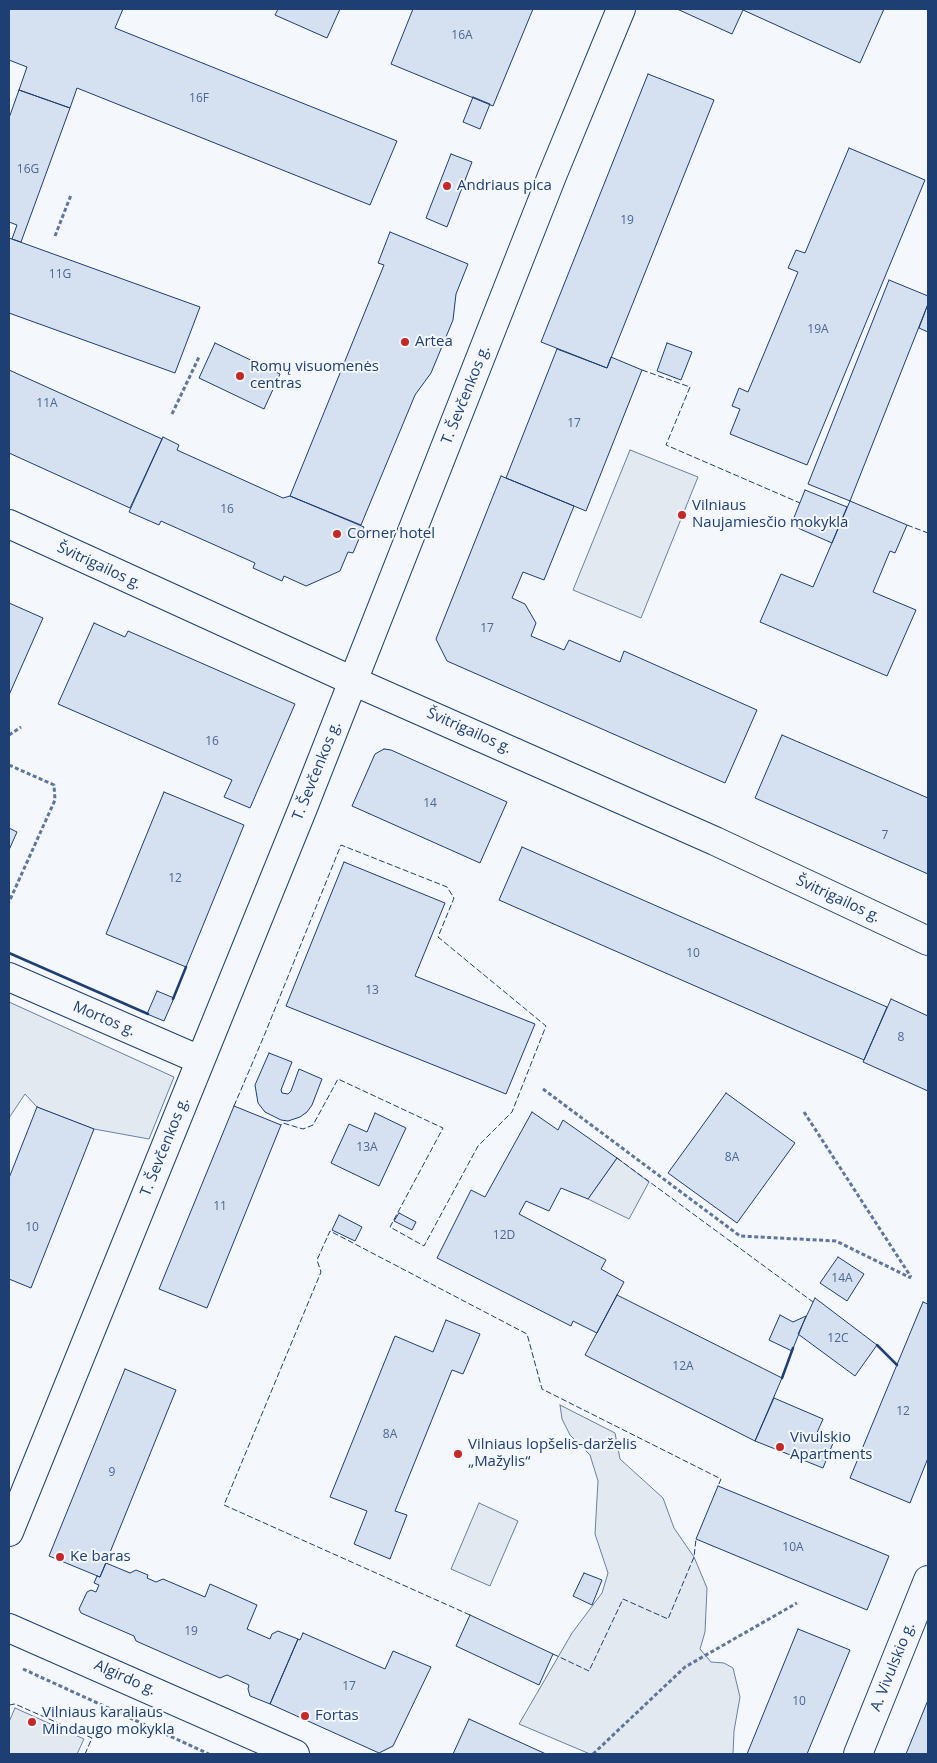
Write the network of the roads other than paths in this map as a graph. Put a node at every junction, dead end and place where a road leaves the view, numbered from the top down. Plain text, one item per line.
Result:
1 (621, 9) edge
2 (9, 524) edge
3 (353, 681) junction
4 (928, 941) edge
5 (9, 977) edge
6 (200, 1060) junction
7 (9, 1532) edge
8 (928, 1580) edge
9 (9, 1628) edge
10 (295, 1754) edge
11 (858, 1754) edge

1 - 3 street, T. Ševčenkos g.
2 - 3 street, Švitrigailos g.
3 - 4 street, Švitrigailos g.
3 - 6 street, T. Ševčenkos g.
5 - 6 street, Mortos g.
6 - 7 street, T. Ševčenkos g.
8 - 11 street, A. Vivulskio g.
9 - 10 street, Algirdo g.

